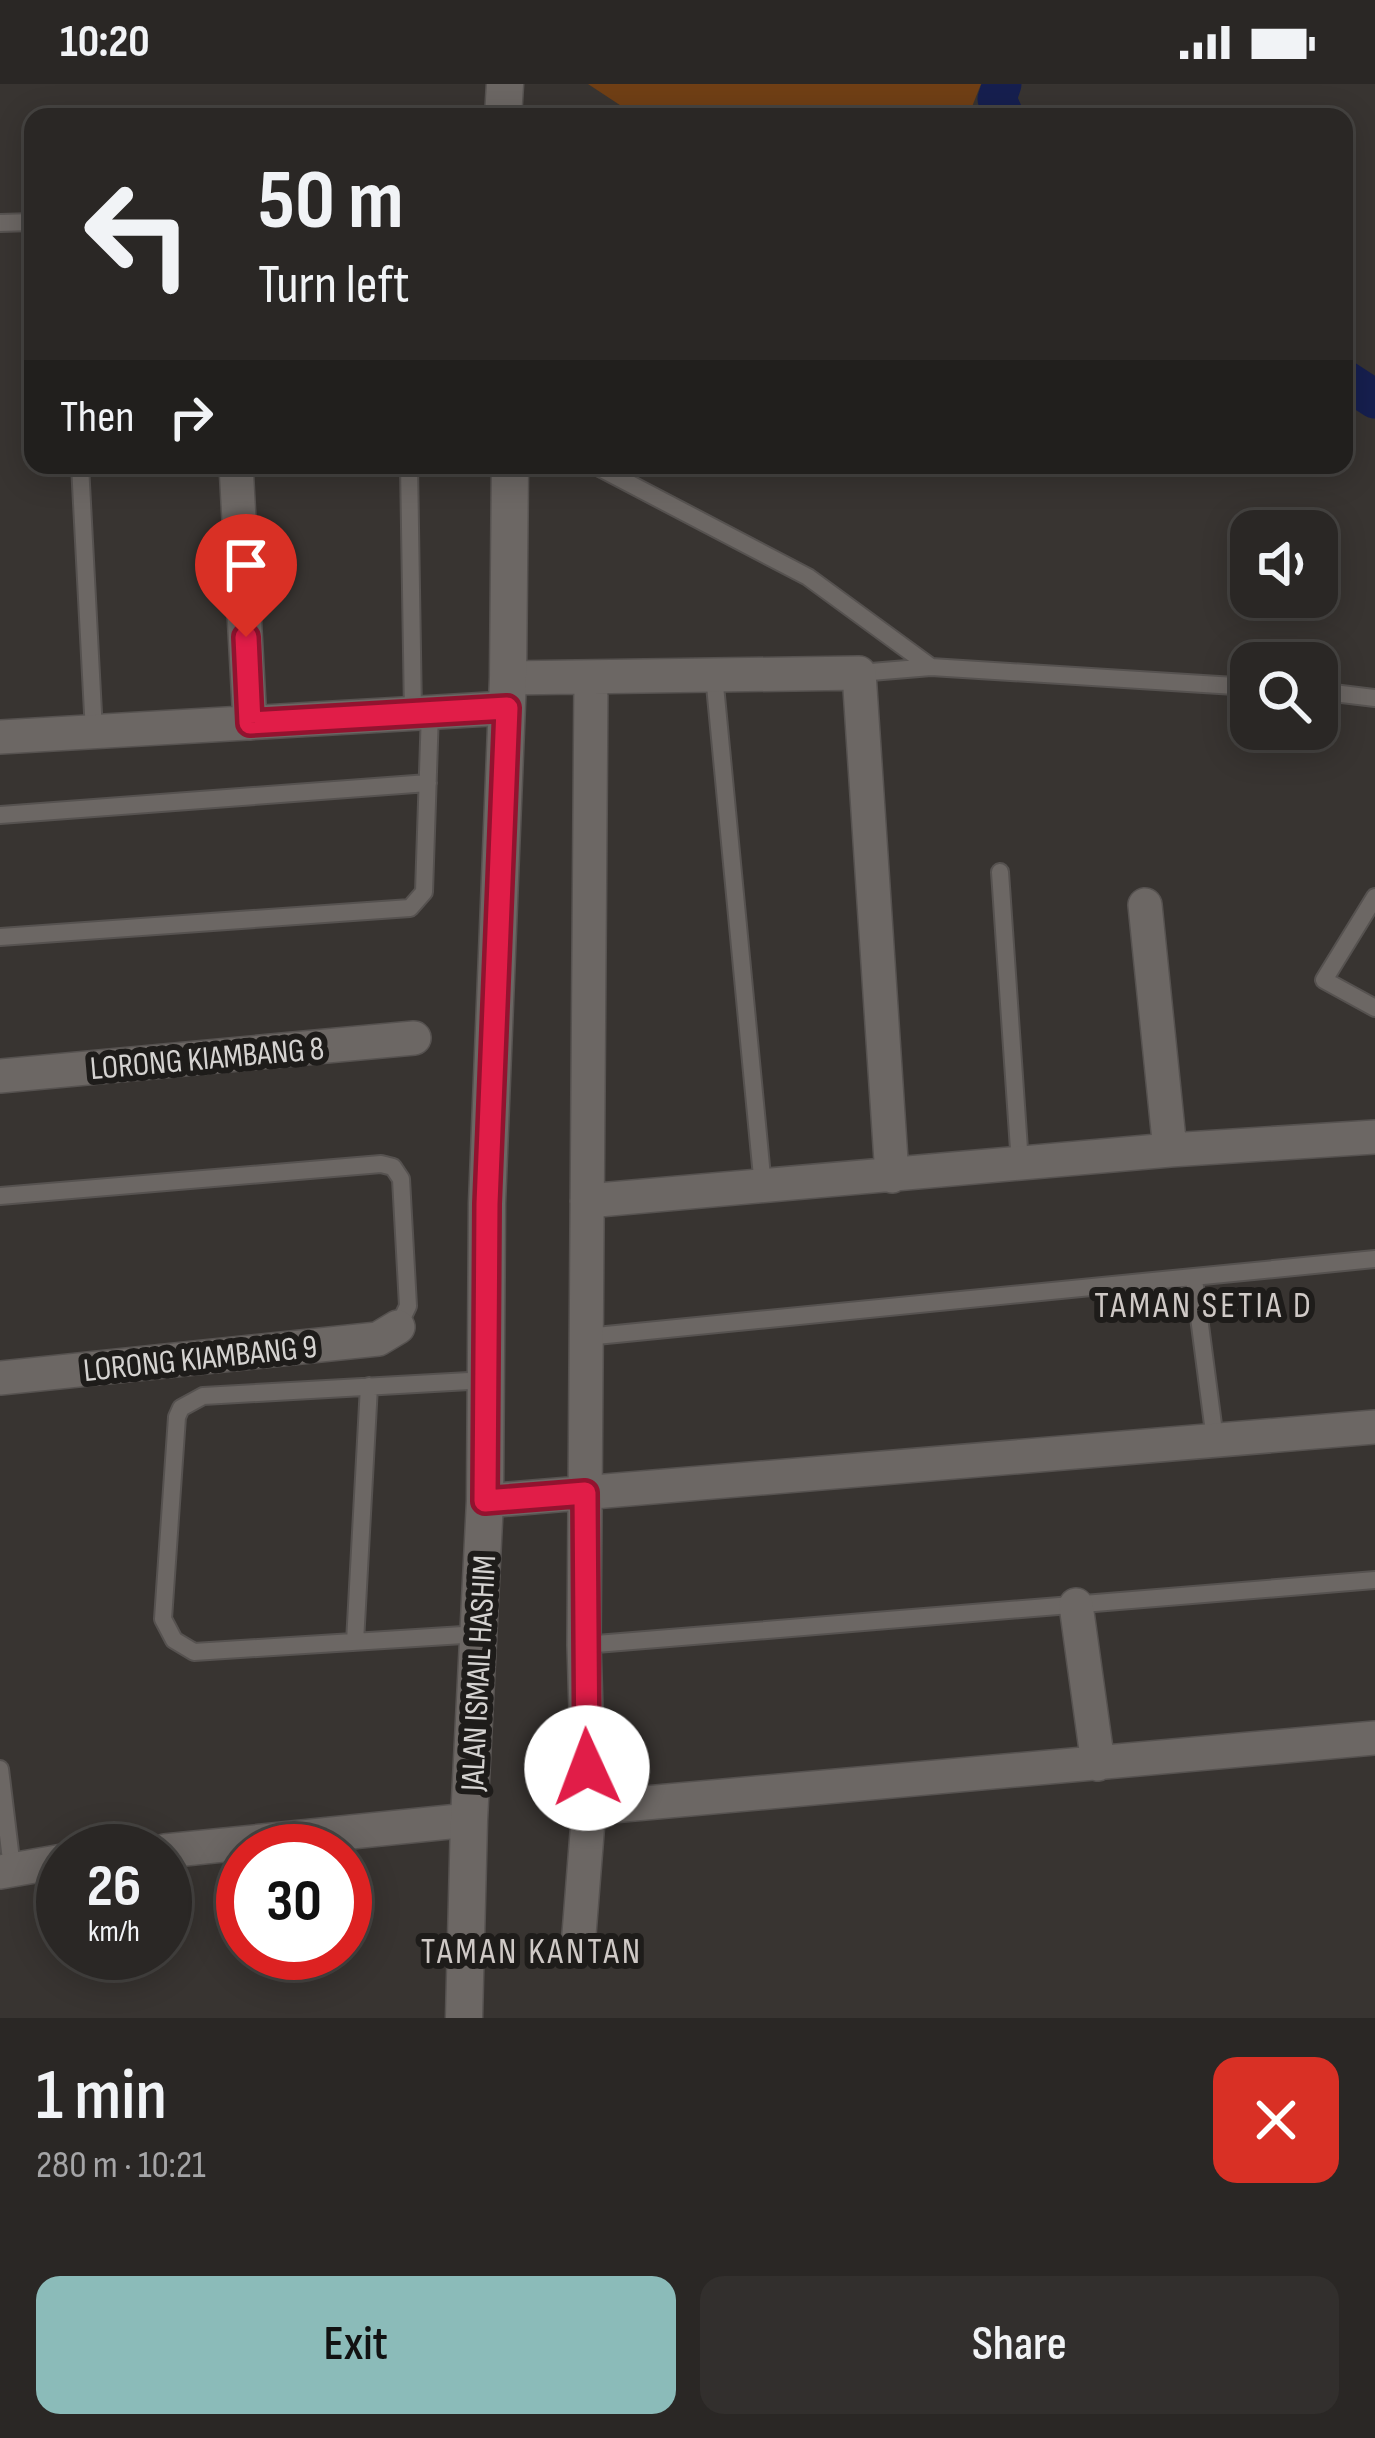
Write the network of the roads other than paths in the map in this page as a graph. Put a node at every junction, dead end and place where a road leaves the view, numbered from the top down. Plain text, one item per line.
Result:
1 (80, 474) edge
2 (236, 474) edge
3 (409, 474) edge
4 (510, 474) edge
5 (611, 474) edge
6 (931, 667) junction
7 (860, 673) junction
8 (714, 675) junction
9 (591, 677) junction
10 (1230, 686) edge
11 (508, 693) junction
12 (1338, 694) edge
13 (1375, 698) edge
14 (421, 713) junction
15 (250, 723) junction
16 (94, 731) junction
17 (0, 737) edge
18 (428, 783) junction
19 (0, 815) edge
20 (1000, 872) dead end
21 (1375, 897) edge
22 (1145, 905) dead end
23 (0, 938) edge
24 (1375, 1008) edge
25 (414, 1038) dead end
26 (0, 1076) edge
27 (1375, 1137) edge
28 (1170, 1150) junction
29 (1020, 1164) junction
30 (892, 1176) junction
31 (763, 1186) junction
32 (0, 1196) edge
33 (587, 1202) junction
34 (1375, 1259) edge
35 (1194, 1279) junction
36 (398, 1328) joint
37 (586, 1337) junction
38 (0, 1378) edge
39 (488, 1380) junction
40 (369, 1386) junction
41 (1375, 1427) edge
42 (1215, 1440) junction
43 (585, 1493) junction
44 (485, 1501) junction
45 (1375, 1580) edge
46 (1076, 1605) junction
47 (479, 1634) junction
48 (355, 1642) junction
49 (584, 1646) junction
50 (1375, 1738) edge
51 (1098, 1764) junction
52 (0, 1769) edge
53 (589, 1808) junction
54 (469, 1820) junction
55 (192, 1848) edge
56 (36, 1866) edge
57 (6, 1870) edge
58 (579, 1934) dead end
59 (464, 2018) edge

1 - 16 lane
2 - 15 street
3 - 14 lane
4 - 11 street, JALAN ISMAIL HASHIM
5 - 6 lane
6 - 7 lane
6 - 10 lane
7 - 8 street
7 - 30 street
8 - 9 street
8 - 31 lane
9 - 11 street
9 - 33 street
11 - 14 street
11 - 39 street, JALAN ISMAIL HASHIM
12 - 13 lane
14 - 15 street
14 - 18 lane
15 - 16 street
16 - 17 street
18 - 19 lane
18 - 23 lane
20 - 29 lane
21 - 24 lane
22 - 28 street
25 - 26 street, LORONG KIAMBANG 8
27 - 28 street
28 - 29 street
29 - 30 street
30 - 31 street
31 - 33 street
32 - 36 lane
33 - 37 street
34 - 35 lane
35 - 37 lane
35 - 42 lane
36 - 38 street, LORONG KIAMBANG 9
37 - 43 street
39 - 40 lane
39 - 44 street, JALAN ISMAIL HASHIM
40 - 48 lane
40 - 48 lane
41 - 42 street
42 - 43 street
43 - 44 street
43 - 49 street
44 - 47 street, JALAN ISMAIL HASHIM
45 - 46 lane
46 - 49 lane
46 - 51 street
47 - 48 lane
47 - 54 street, JALAN ISMAIL HASHIM
49 - 53 street
50 - 51 street
51 - 53 street
52 - 57 lane
53 - 58 street
54 - 55 street
54 - 59 street, JALAN ISMAIL HASHIM
56 - 57 street

